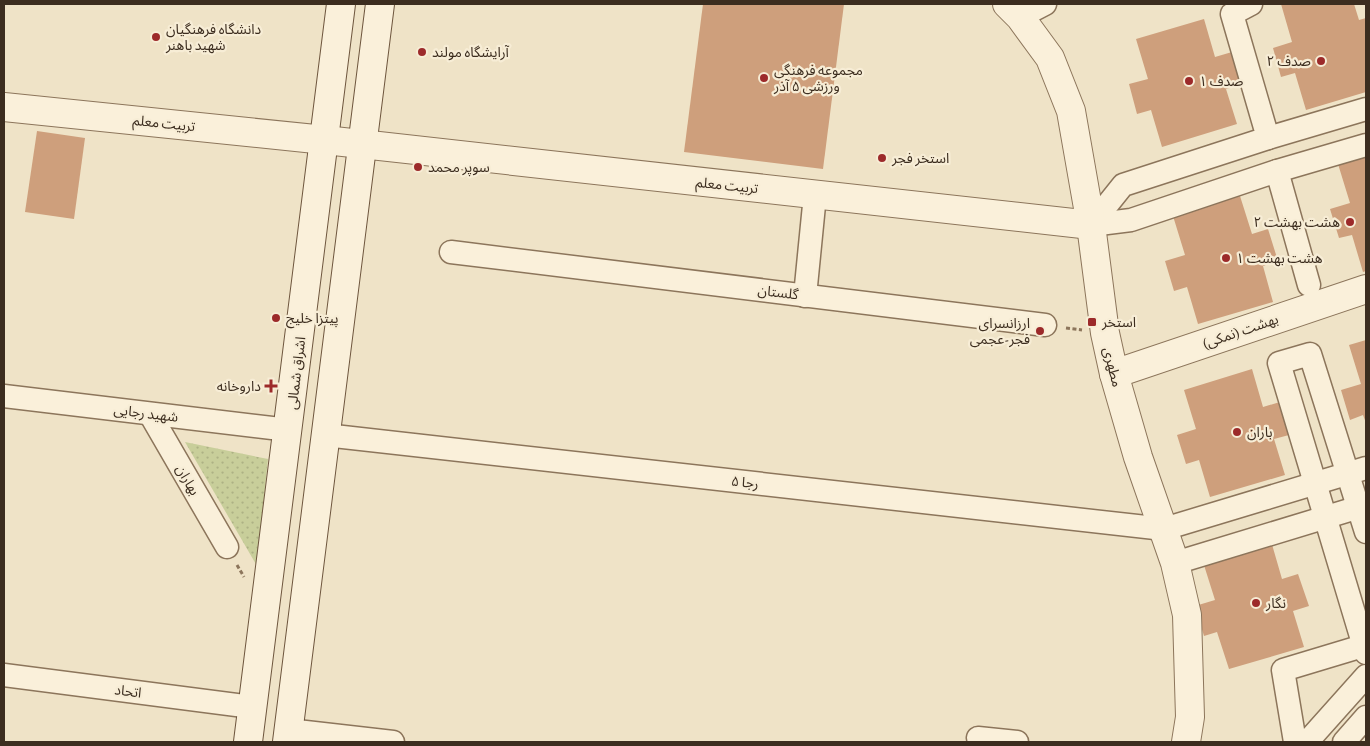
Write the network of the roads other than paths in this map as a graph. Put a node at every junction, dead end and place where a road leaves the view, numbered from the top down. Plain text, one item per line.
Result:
1 (341, 4) edge
2 (380, 4) edge
3 (1045, 4) edge
4 (1251, 4) edge
5 (1013, 10) edge
6 (4, 106) edge
7 (1366, 109) edge
8 (1268, 138) junction
9 (325, 140) junction
10 (362, 145) junction
11 (1366, 145) edge
12 (1277, 171) junction
13 (815, 195) junction
14 (1091, 225) junction
15 (451, 252) dead end
16 (1310, 285) dead end
17 (1366, 289) edge
18 (805, 296) junction
19 (1045, 325) road end
20 (1114, 374) junction
21 (4, 396) edge
22 (150, 414) junction
23 (289, 430) junction
24 (326, 435) junction
25 (1358, 471) edge
26 (1316, 484) junction
27 (1363, 506) edge
28 (1325, 517) junction
29 (1164, 529) junction
30 (1366, 532) edge
31 (227, 547) dead end
32 (1175, 563) junction
33 (1366, 648) edge
34 (4, 675) edge
35 (1366, 676) edge
36 (252, 707) junction
37 (1366, 717) edge
38 (288, 736) edge
39 (978, 738) dead end
40 (248, 742) edge
41 (393, 742) edge
42 (1017, 742) edge
43 (1186, 742) edge
44 (1295, 742) edge
45 (1307, 742) edge
46 (1344, 742) edge

1 - 9 street, اشراق شمالی
2 - 10 street
3 - 5 street
4 - 8 street
5 - 14 street, مطهری
6 - 9 street, تربیت معلم
7 - 8 street
8 - 14 street
9 - 10 street, تربیت معلم
9 - 23 street, اشراق شمالی
10 - 13 street, تربیت معلم
10 - 24 street
11 - 12 street
12 - 14 street
12 - 16 street
13 - 14 street, تربیت معلم
13 - 18 street
14 - 20 street, مطهری
15 - 18 street, گلستان
17 - 20 street, بهشت (نمکی)
18 - 19 street, گلستان
20 - 29 street, مطهری
21 - 22 street, شهید رجایی
22 - 23 street, شهید رجایی
22 - 31 street, بهاران
23 - 36 street, اشراق شمالی
24 - 29 street, رجا ۵
24 - 38 street
25 - 26 street
25 - 26 street
25 - 27 street
26 - 28 street
26 - 29 street
27 - 28 street
27 - 30 street
28 - 32 street
28 - 33 street
29 - 32 street, مطهری
32 - 43 street, مطهری
33 - 44 street
34 - 36 street, اتحاد
35 - 45 street
36 - 40 street, اشراق شمالی
37 - 46 street
38 - 41 street
39 - 42 street

